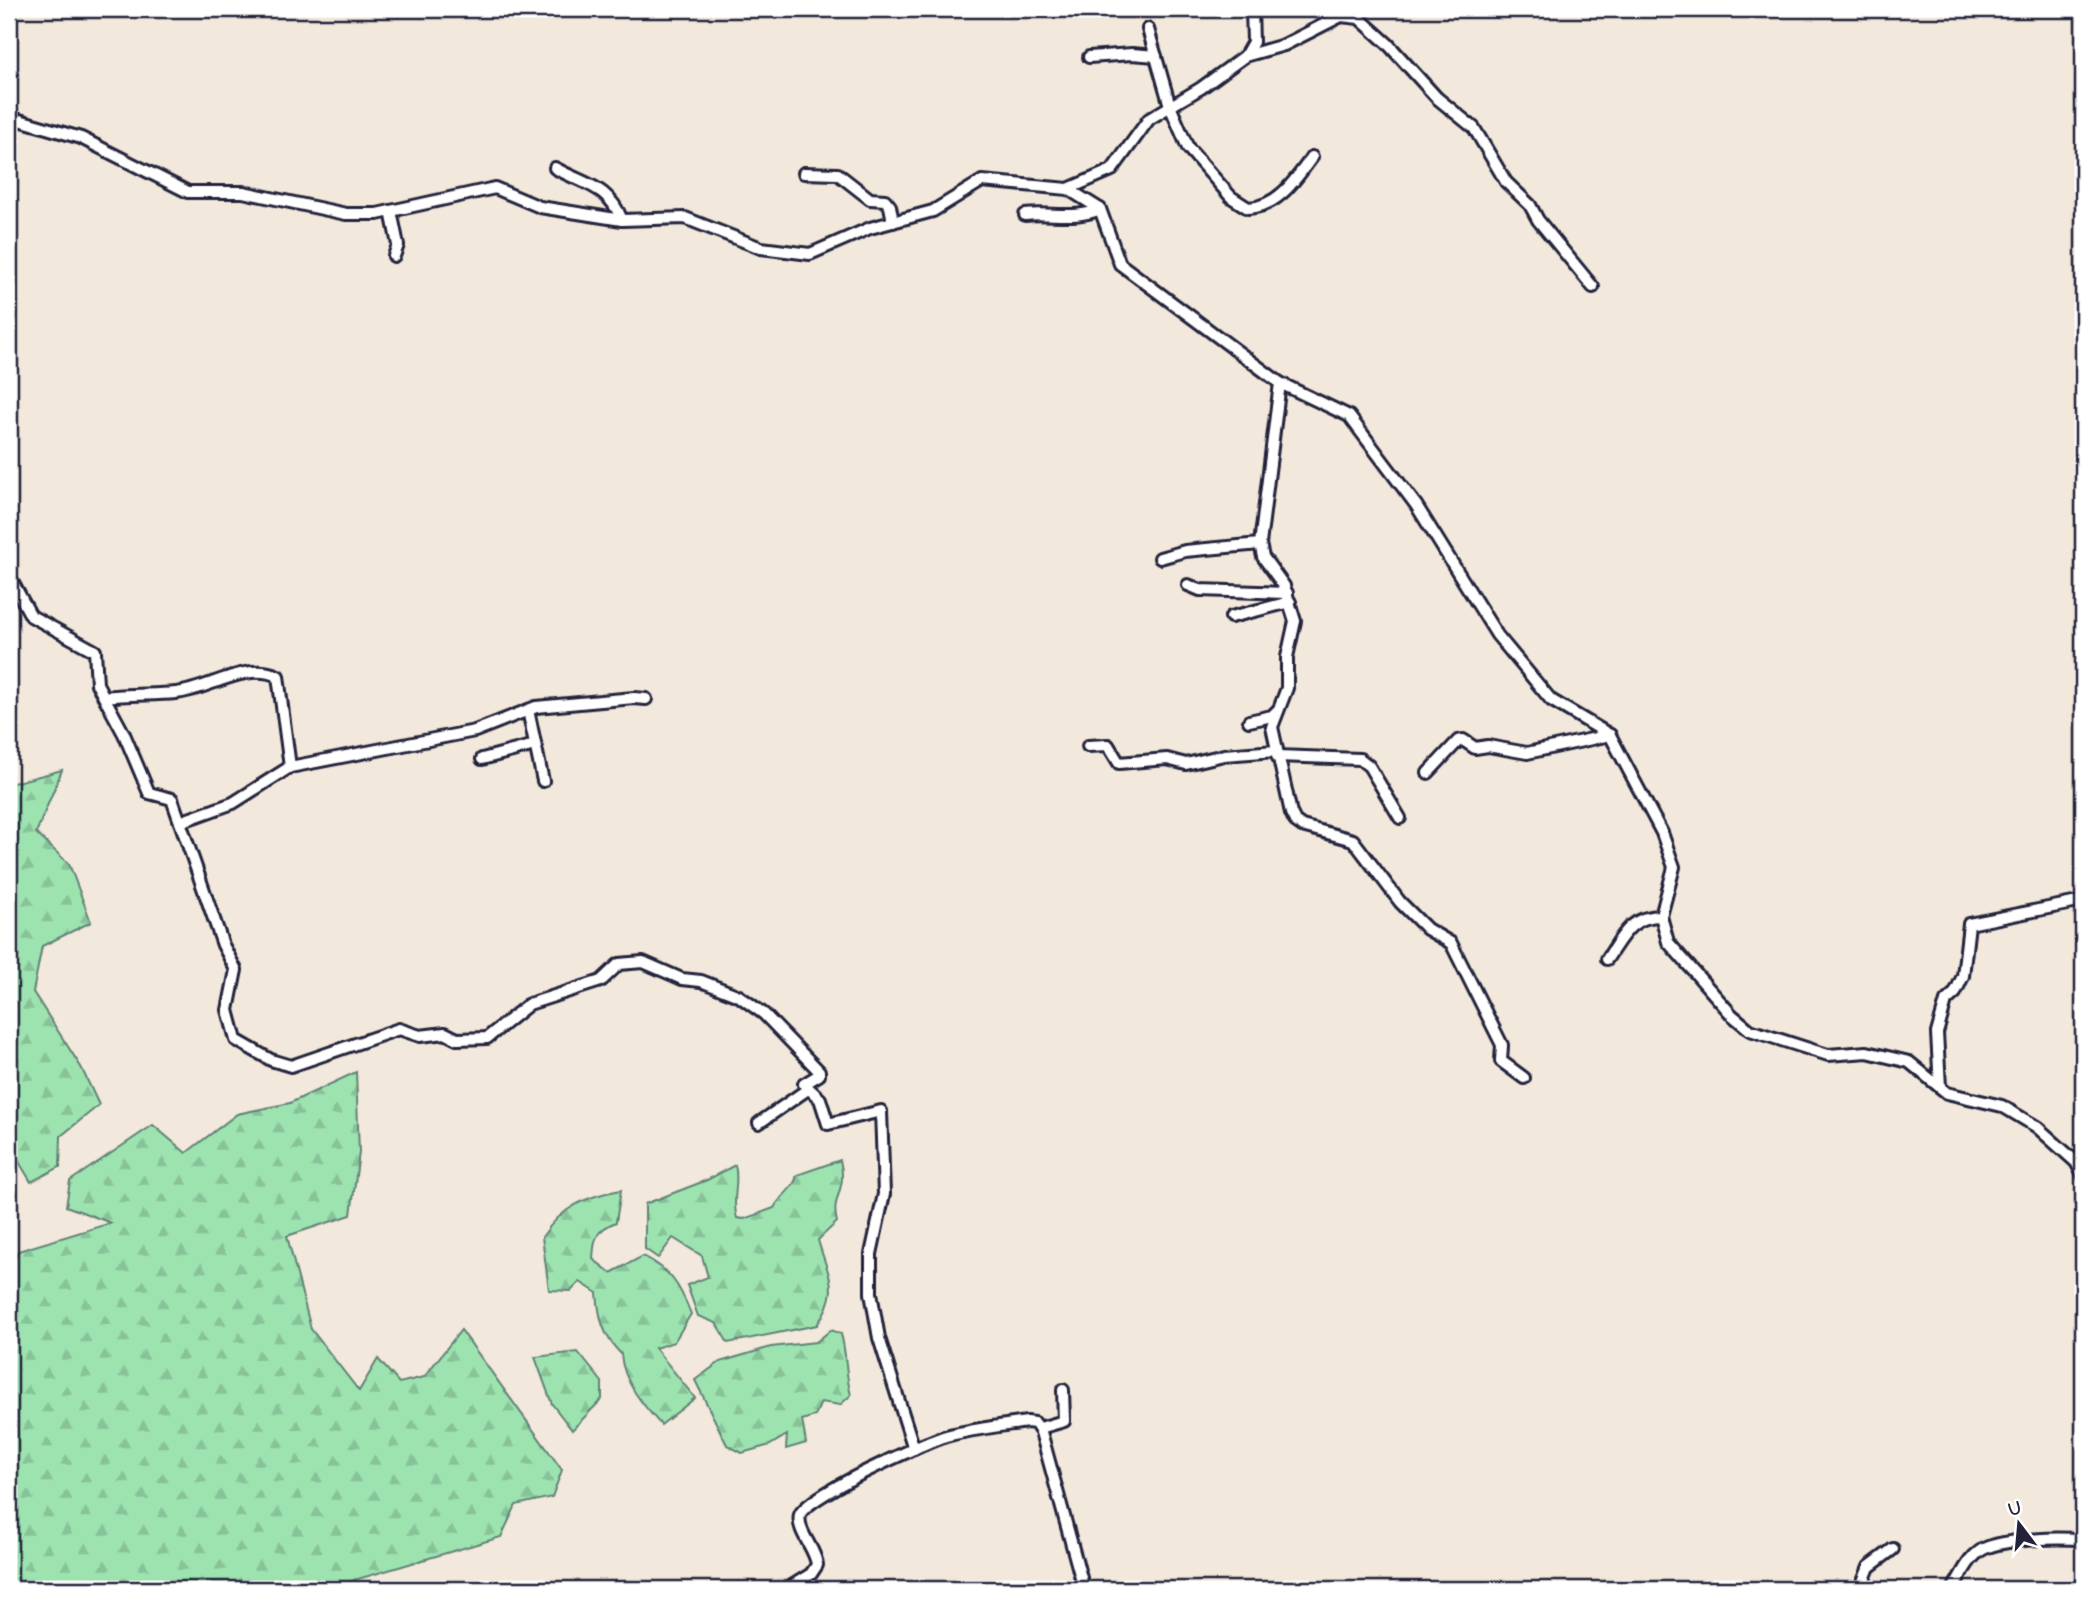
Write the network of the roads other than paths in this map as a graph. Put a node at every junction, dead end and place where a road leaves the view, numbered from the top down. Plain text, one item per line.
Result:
1 (1252, 9) edge
2 (1148, 29) dead end
3 (1156, 56) junction
4 (1245, 56) junction
5 (1089, 57) dead end
6 (1170, 106) junction
7 (9, 117) edge
8 (1312, 157) dead end
9 (555, 168) dead end
10 (804, 173) dead end
11 (1068, 188) junction
12 (1100, 209) junction
13 (391, 211) junction
14 (1025, 215) dead end
15 (622, 220) junction
16 (893, 222) junction
17 (394, 256) dead end
18 (1593, 287) dead end
19 (1280, 383) junction
20 (1260, 544) junction
21 (1160, 558) dead end
22 (9, 576) edge
23 (1188, 585) dead end
24 (1289, 597) junction
25 (1231, 617) dead end
26 (104, 697) junction
27 (646, 699) dead end
28 (528, 710) junction
29 (1277, 711) junction
30 (1250, 721) dead end
31 (1610, 734) junction
32 (535, 745) junction
33 (1088, 746) dead end
34 (1277, 754) junction
35 (482, 759) dead end
36 (290, 767) junction
37 (1427, 773) dead end
38 (543, 781) dead end
39 (1400, 818) dead end
40 (180, 822) junction
41 (2083, 901) edge
42 (1661, 916) junction
43 (1606, 959) dead end
44 (1524, 1078) dead end
45 (1940, 1087) junction
46 (808, 1089) junction
47 (759, 1123) dead end
48 (2080, 1160) edge
49 (2083, 1175) edge
50 (1063, 1390) dead end
51 (1040, 1428) junction
52 (914, 1448) junction
53 (2083, 1540) edge
54 (1892, 1549) dead end
55 (787, 1589) edge
56 (1084, 1589) edge
57 (1860, 1589) edge
58 (1953, 1589) edge

1 - 4 street
2 - 3 street
3 - 5 street
3 - 6 street
4 - 6 street
4 - 18 street
6 - 8 street
6 - 11 street
7 - 13 street
9 - 15 street
10 - 16 street
11 - 12 street
11 - 16 street
12 - 14 street
12 - 19 street
13 - 15 street
13 - 17 street
15 - 16 street
19 - 20 street
19 - 31 street
20 - 21 street
20 - 24 street
22 - 26 street
23 - 24 street
24 - 25 street
24 - 29 street
26 - 36 street
26 - 40 street
27 - 28 street
28 - 32 street
28 - 36 street
29 - 30 street
29 - 34 street
31 - 37 street
31 - 42 street
32 - 35 street
32 - 38 street
33 - 34 street
34 - 39 street
34 - 44 street
36 - 40 street
40 - 46 street
41 - 45 street
42 - 43 street
42 - 45 street
45 - 48 street
46 - 47 street
46 - 52 street
48 - 49 street
50 - 51 street
51 - 52 street
51 - 56 street
52 - 55 street
53 - 58 street
54 - 57 street

